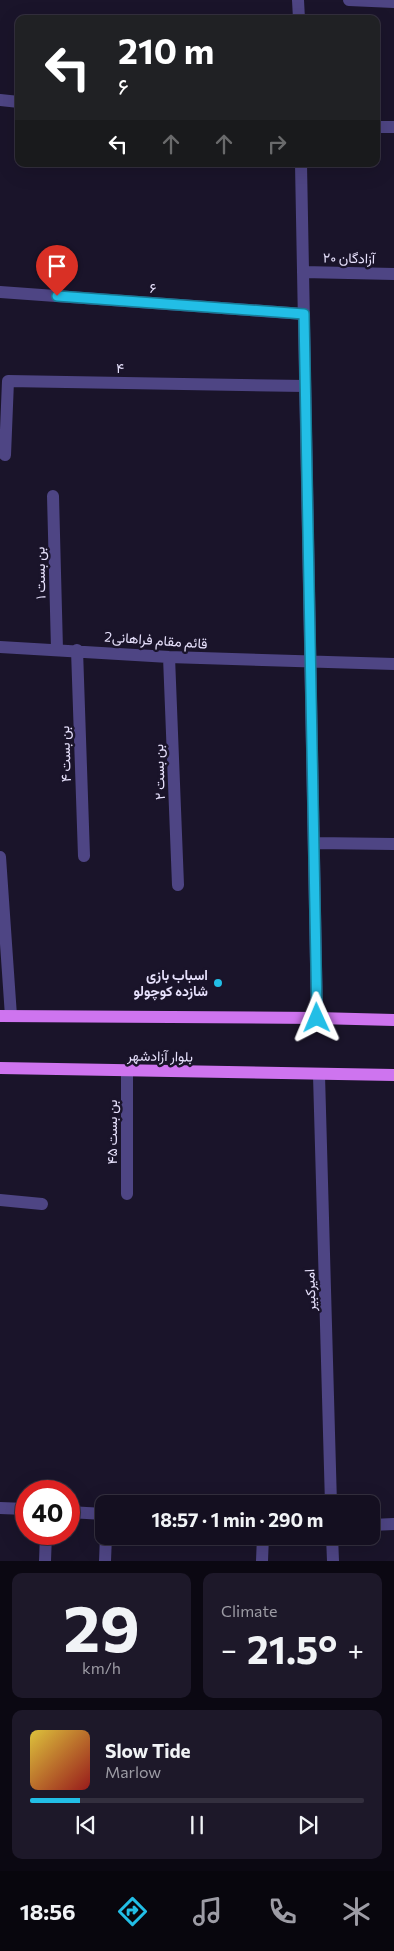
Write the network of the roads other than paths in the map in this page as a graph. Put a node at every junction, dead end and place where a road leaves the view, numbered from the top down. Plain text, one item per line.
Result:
1 (298, 0) edge
2 (349, 0) edge
3 (394, 2) edge
4 (299, 15) edge
5 (0, 100) edge
6 (15, 102) edge
7 (380, 127) edge
8 (394, 127) edge
9 (301, 167) edge
10 (303, 272) junction
11 (394, 274) edge
12 (0, 292) edge
13 (304, 314) junction
14 (305, 386) junction
15 (5, 455) dead end
16 (53, 496) dead end
17 (0, 647) edge
18 (57, 649) junction
19 (77, 650) junction
20 (169, 658) junction
21 (310, 662) junction
22 (394, 664) edge
23 (314, 843) junction
24 (394, 844) edge
25 (84, 856) dead end
26 (0, 857) edge
27 (178, 885) dead end
28 (6, 1016) edge
29 (317, 1018) junction
30 (394, 1020) edge
31 (0, 1068) edge
32 (127, 1071) junction
33 (318, 1074) junction
34 (394, 1075) edge
35 (127, 1194) dead end
36 (0, 1200) edge
37 (42, 1204) dead end
38 (331, 1495) edge
39 (0, 1508) edge
40 (15, 1509) edge
41 (80, 1513) edge
42 (95, 1513) edge
43 (394, 1524) edge
44 (380, 1525) edge
45 (46, 1545) edge
46 (106, 1545) edge
47 (263, 1545) edge
48 (332, 1545) edge
49 (46, 1561) edge
50 (105, 1561) edge
51 (262, 1561) edge
52 (333, 1561) edge

1 - 4 street
2 - 3 street
5 - 6 street
7 - 8 street
9 - 10 street
10 - 11 street, ۲۰ آزادگان
10 - 13 street
12 - 13 street, ۶
13 - 14 street
14 - 15 street, ۴
14 - 21 street
16 - 18 street, بن بست ۱
17 - 18 street, 2قائم مقام فراهانی
18 - 19 street, 2قائم مقام فراهانی
19 - 20 street, 2قائم مقام فراهانی
19 - 25 street, بن بست ۴
20 - 21 street, 2قائم مقام فراهانی
20 - 27 street, بن بست ۲
21 - 22 street, 2قائم مقام فراهانی
21 - 23 street
23 - 24 street
23 - 29 street
26 - 28 street
28 - 29 main road
29 - 30 main road
31 - 32 main road, بلوار آزادشهر
32 - 33 main road, بلوار آزادشهر
32 - 35 street, بن بست ۴۵
33 - 34 main road, بلوار آزادشهر
33 - 38 street, امیرکبیر
36 - 37 street
39 - 40 street
41 - 42 street
43 - 44 street
45 - 49 street
46 - 50 street
47 - 51 street
48 - 52 street

